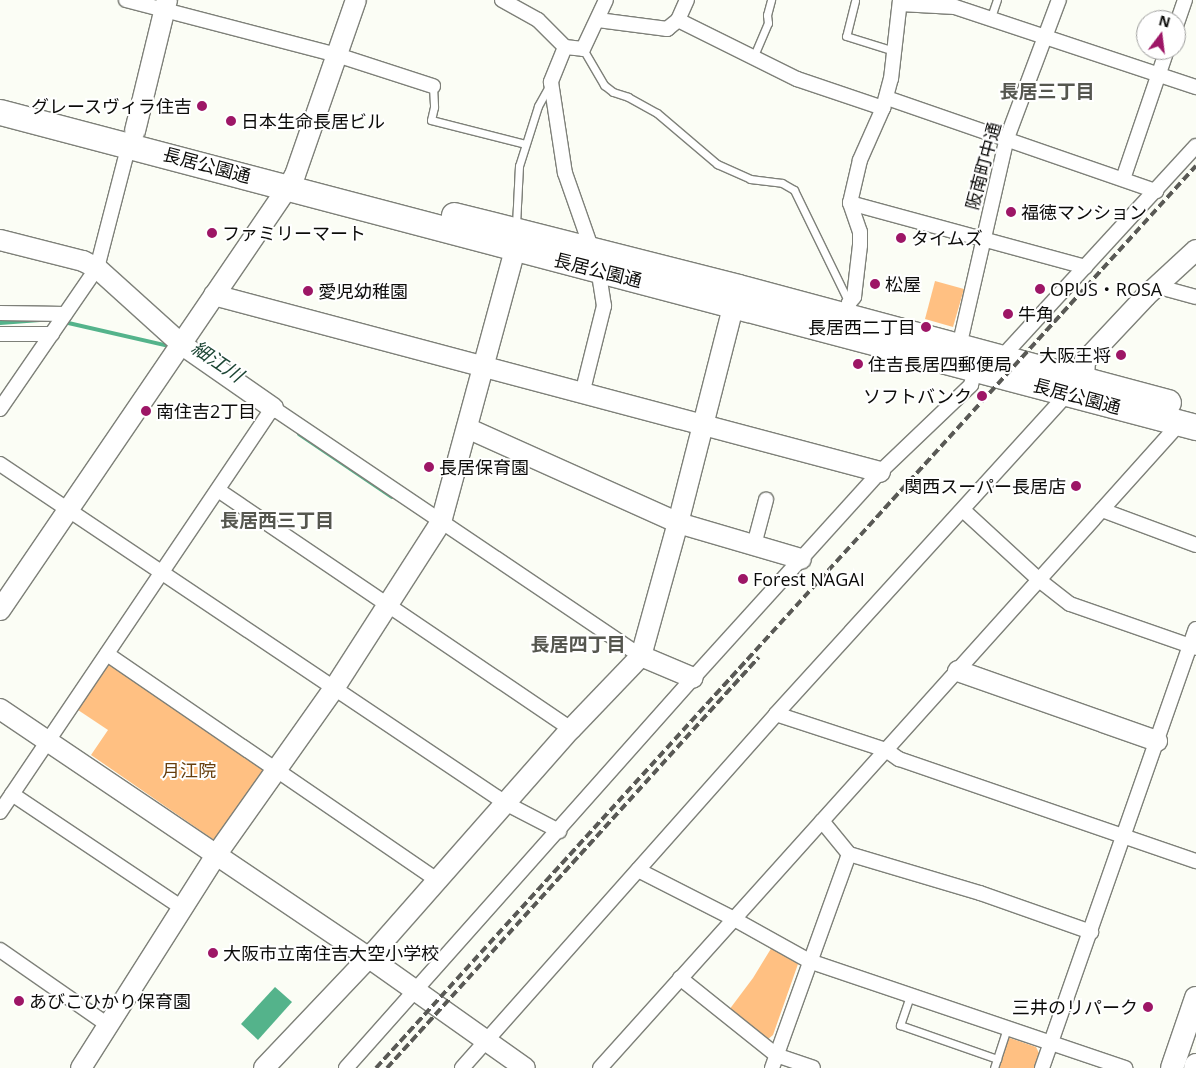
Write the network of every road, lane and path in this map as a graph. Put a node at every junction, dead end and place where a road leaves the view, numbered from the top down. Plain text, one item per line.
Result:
1 (126, 0) edge
2 (356, 0) edge
3 (502, 0) edge
4 (606, 0) edge
5 (687, 0) edge
6 (770, 0) edge
7 (997, 0) edge
8 (1059, 0) edge
9 (855, 1) dead end
10 (900, 2) edge
11 (166, 5) edge
12 (991, 17) junction
13 (598, 20) junction
14 (678, 20) junction
15 (1046, 38) junction
16 (565, 46) junction
17 (583, 49) junction
18 (894, 51) junction
19 (337, 55) junction
20 (753, 59) junction
21 (1163, 60) edge
22 (1158, 74) junction
23 (551, 82) junction
24 (433, 86) joint
25 (1196, 87) edge
26 (0, 95) edge
27 (885, 103) junction
28 (0, 112) edge
29 (132, 138) junction
30 (1007, 138) junction
31 (525, 144) junction
32 (1196, 146) edge
33 (1123, 179) junction
34 (292, 181) junction
35 (1156, 191) junction
36 (850, 203) junction
37 (984, 239) junction
38 (0, 240) edge
39 (515, 240) junction
40 (1196, 250) edge
41 (596, 260) junction
42 (1085, 267) junction
43 (97, 268) junction
44 (1156, 286) junction
45 (214, 295) junction
46 (736, 296) junction
47 (1196, 297) edge
48 (848, 310) junction
49 (0, 313) edge
50 (65, 314) junction
51 (0, 334) edge
52 (52, 334) junction
53 (181, 344) junction
54 (959, 347) junction
55 (1001, 358) junction
56 (484, 367) junction
57 (975, 370) junction
58 (1076, 386) junction
59 (582, 394) junction
60 (273, 408) junction
61 (0, 409) edge
62 (1191, 420) edge
63 (702, 426) junction
64 (467, 428) junction
65 (0, 464) edge
66 (880, 472) junction
67 (218, 490) junction
68 (766, 500) dead end
69 (69, 509) junction
70 (963, 510) junction
71 (1102, 510) junction
72 (441, 522) junction
73 (678, 523) junction
74 (1196, 545) edge
75 (754, 546) junction
76 (801, 559) junction
77 (162, 573) junction
78 (1039, 580) junction
79 (389, 606) junction
80 (0, 610) edge
81 (1196, 628) edge
82 (1193, 647) edge
83 (107, 654) junction
84 (641, 656) junction
85 (958, 670) junction
86 (693, 678) junction
87 (335, 687) junction
88 (0, 709) edge
89 (776, 714) junction
90 (571, 729) junction
91 (47, 741) junction
92 (1157, 741) junction
93 (886, 750) junction
94 (277, 770) junction
95 (12, 794) junction
96 (507, 804) junction
97 (0, 812) edge
98 (822, 821) junction
99 (559, 831) junction
100 (1123, 838) junction
101 (849, 854) junction
102 (216, 855) junction
103 (1196, 861) edge
104 (638, 870) junction
105 (437, 880) junction
106 (182, 908) junction
107 (734, 919) junction
108 (1090, 932) junction
109 (0, 950) edge
110 (368, 957) junction
111 (809, 961) junction
112 (680, 978) junction
113 (415, 990) junction
114 (910, 996) junction
115 (1196, 998) edge
116 (108, 1025) junction
117 (1007, 1028) junction
118 (487, 1041) junction
119 (1051, 1041) junction
120 (997, 1059) junction
121 (774, 1061) edge
122 (80, 1068) edge
123 (264, 1068) edge
124 (346, 1068) edge
125 (462, 1068) edge
126 (525, 1068) edge
127 (600, 1068) edge
128 (813, 1068) edge
129 (994, 1068) edge
130 (1042, 1068) edge
131 (1125, 1068) edge
132 (1172, 1068) edge

1 - 11 street
2 - 19 street
3 - 16 street
4 - 13 street
5 - 14 street
6 - 20 lane
7 - 12 lane
8 - 15 street, 阪南町中通
9 - 18 lane
10 - 12 street
10 - 18 street
11 - 19 street
11 - 29 street
12 - 15 street
13 - 14 street
13 - 17 street
14 - 20 street
15 - 22 street
15 - 30 street, 阪南町中通
16 - 17 street
16 - 23 street
17 - 48 lane
18 - 27 street
19 - 24 street
19 - 34 street
20 - 27 street
21 - 22 street
22 - 25 street
22 - 33 street
23 - 31 lane
23 - 41 street
24 - 31 lane
26 - 29 highway, 長居公園通
27 - 30 street
27 - 36 street
28 - 29 highway, 長居公園通
29 - 34 highway, 長居公園通
29 - 43 street
30 - 33 street
30 - 37 street, 阪南町中通
31 - 39 lane
32 - 35 street
33 - 35 street
34 - 39 highway, 長居公園通
34 - 45 street
35 - 42 street
36 - 37 street
36 - 48 street
37 - 42 street
37 - 54 street, 阪南町中通
38 - 43 street
39 - 41 highway, 長居公園通
39 - 56 street
40 - 44 street
41 - 46 highway, 長居公園通
41 - 59 street
42 - 55 street
43 - 50 street
43 - 53 street
44 - 47 street
44 - 58 street
45 - 53 street
45 - 56 street
46 - 48 highway, 長居公園通
46 - 57 highway, 長居公園通
46 - 63 street
48 - 54 highway, 長居公園通
49 - 50 street
50 - 52 street
51 - 52 street
52 - 61 street
53 - 60 street
53 - 69 street
54 - 55 highway, 長居公園通
55 - 58 highway, 長居公園通
56 - 59 street
56 - 64 street
57 - 58 highway, 長居公園通
57 - 66 street
58 - 62 highway, 長居公園通
58 - 70 street
59 - 63 street
60 - 67 street
60 - 72 street
62 - 71 street
63 - 66 street
63 - 73 street
64 - 72 street
64 - 73 street
65 - 69 street
66 - 76 street
67 - 77 street
67 - 79 street
68 - 75 street
69 - 77 street
69 - 80 street
70 - 78 street
70 - 89 street
71 - 74 street
71 - 78 street
72 - 79 street
72 - 84 street
73 - 75 street
73 - 84 street
75 - 76 street
76 - 86 street
77 - 83 street
77 - 87 street
78 - 82 street
78 - 85 street
79 - 87 street
79 - 90 street
81 - 82 street
82 - 92 street
83 - 91 street
83 - 94 street
84 - 86 street
84 - 90 street
85 - 92 street
85 - 93 street
86 - 99 street
87 - 94 street
87 - 96 street
88 - 91 street
89 - 93 street
89 - 104 street
90 - 96 street
91 - 95 street
91 - 102 street
92 - 100 street
93 - 98 street
93 - 100 street
94 - 102 street
94 - 105 street
95 - 97 street
95 - 106 street
96 - 99 street
96 - 105 street
98 - 101 street
98 - 107 street
99 - 113 street
100 - 103 street
100 - 108 street
101 - 108 street
101 - 111 street
102 - 106 street
102 - 110 street
104 - 107 street
104 - 118 street
105 - 110 street
106 - 116 street
107 - 111 street
107 - 112 street
108 - 119 street
109 - 116 street
110 - 113 street
110 - 123 street
111 - 114 street
111 - 121 street
112 - 121 street
112 - 127 street
113 - 118 street
113 - 124 street
114 - 117 street
114 - 120 lane
115 - 132 main road
116 - 122 street
117 - 119 street
117 - 120 lane
118 - 125 street
118 - 126 street
119 - 130 street
119 - 131 street
120 - 129 lane
121 - 128 street

